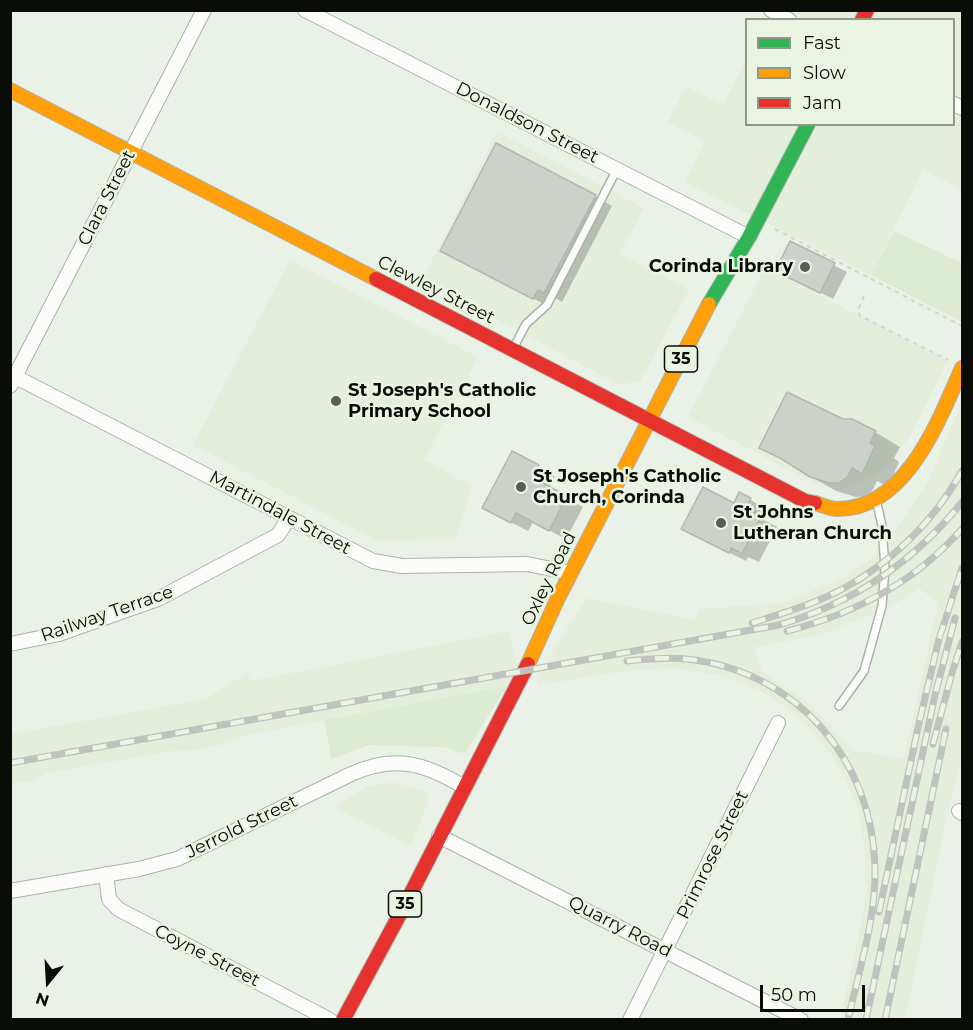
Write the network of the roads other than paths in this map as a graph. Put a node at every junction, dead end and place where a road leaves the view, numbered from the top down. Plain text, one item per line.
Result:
1 (204, 10) edge
2 (305, 10) edge
3 (771, 10) edge
4 (785, 18) edge
5 (10, 90) edge
6 (807, 126) edge
7 (130, 152) junction
8 (617, 169) junction
9 (749, 237) junction
10 (513, 350) junction
11 (957, 365) edge
12 (12, 379) edge
13 (649, 420) junction
14 (876, 499) junction
15 (289, 518) junction
16 (571, 573) junction
17 (10, 644) edge
18 (839, 706) dead end
19 (778, 723) dead end
20 (464, 787) junction
21 (439, 836) junction
22 (106, 874) junction
23 (10, 891) edge
24 (665, 950) junction
25 (330, 1020) edge
26 (342, 1020) edge
27 (630, 1020) edge
28 (801, 1020) edge

1 - 7 street, Clara Street
2 - 8 street, Donaldson Street
3 - 4 street
5 - 7 street, Clewley Street
6 - 9 street, Oxley Road / 35
7 - 10 street, Clewley Street
7 - 12 street, Clara Street
8 - 9 street, Donaldson Street
8 - 10 lane
9 - 13 street, Oxley Road / 35
10 - 13 street, Clewley Street
11 - 14 street
12 - 15 street, Martindale Street
13 - 14 street, Clewley Street
13 - 16 street, Oxley Road / 35
14 - 18 lane
15 - 16 street, Martindale Street
15 - 17 street, Railway Terrace
16 - 20 street, Oxley Road / 35
19 - 24 street, Primrose Street
20 - 21 street, Oxley Road / 35
20 - 22 street, Jerrold Street
21 - 24 street, Quarry Road
21 - 26 street, Oxley Road / 35
22 - 23 street, Jerrold Street
22 - 25 street, Coyne Street
24 - 27 street, Primrose Street
24 - 28 street, Quarry Road

